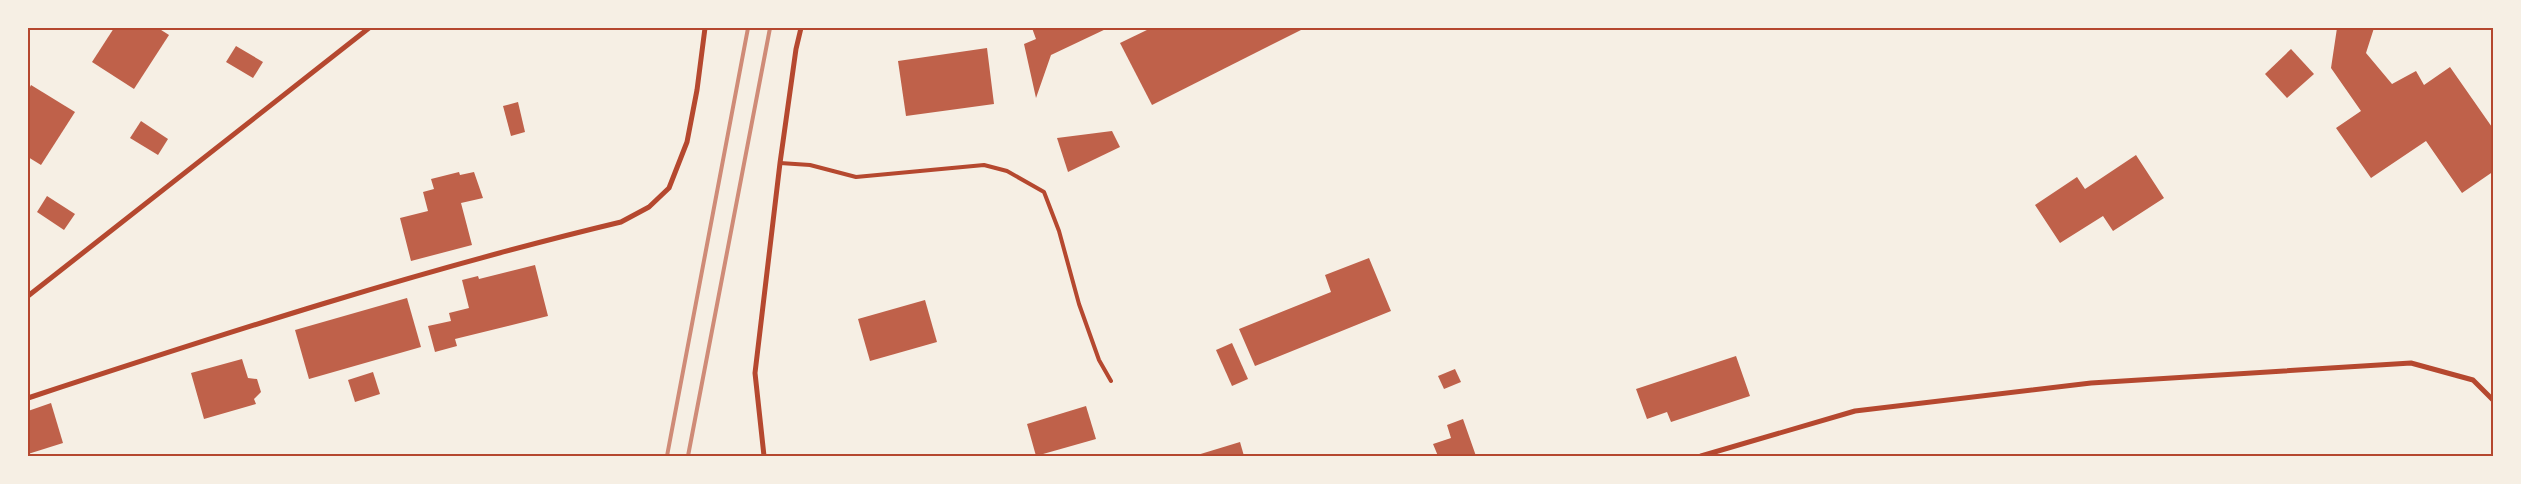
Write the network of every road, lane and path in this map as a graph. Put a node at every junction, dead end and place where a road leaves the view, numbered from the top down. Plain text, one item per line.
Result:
1 (369, 28) edge
2 (705, 28) edge
3 (801, 28) edge
4 (780, 164) junction
5 (28, 296) edge
6 (1111, 381) dead end
7 (28, 398) edge
8 (2494, 402) edge
9 (764, 456) edge
10 (1701, 456) edge

1 - 5 street
2 - 7 street
3 - 4 street
4 - 6 lane
4 - 9 street
8 - 10 street

